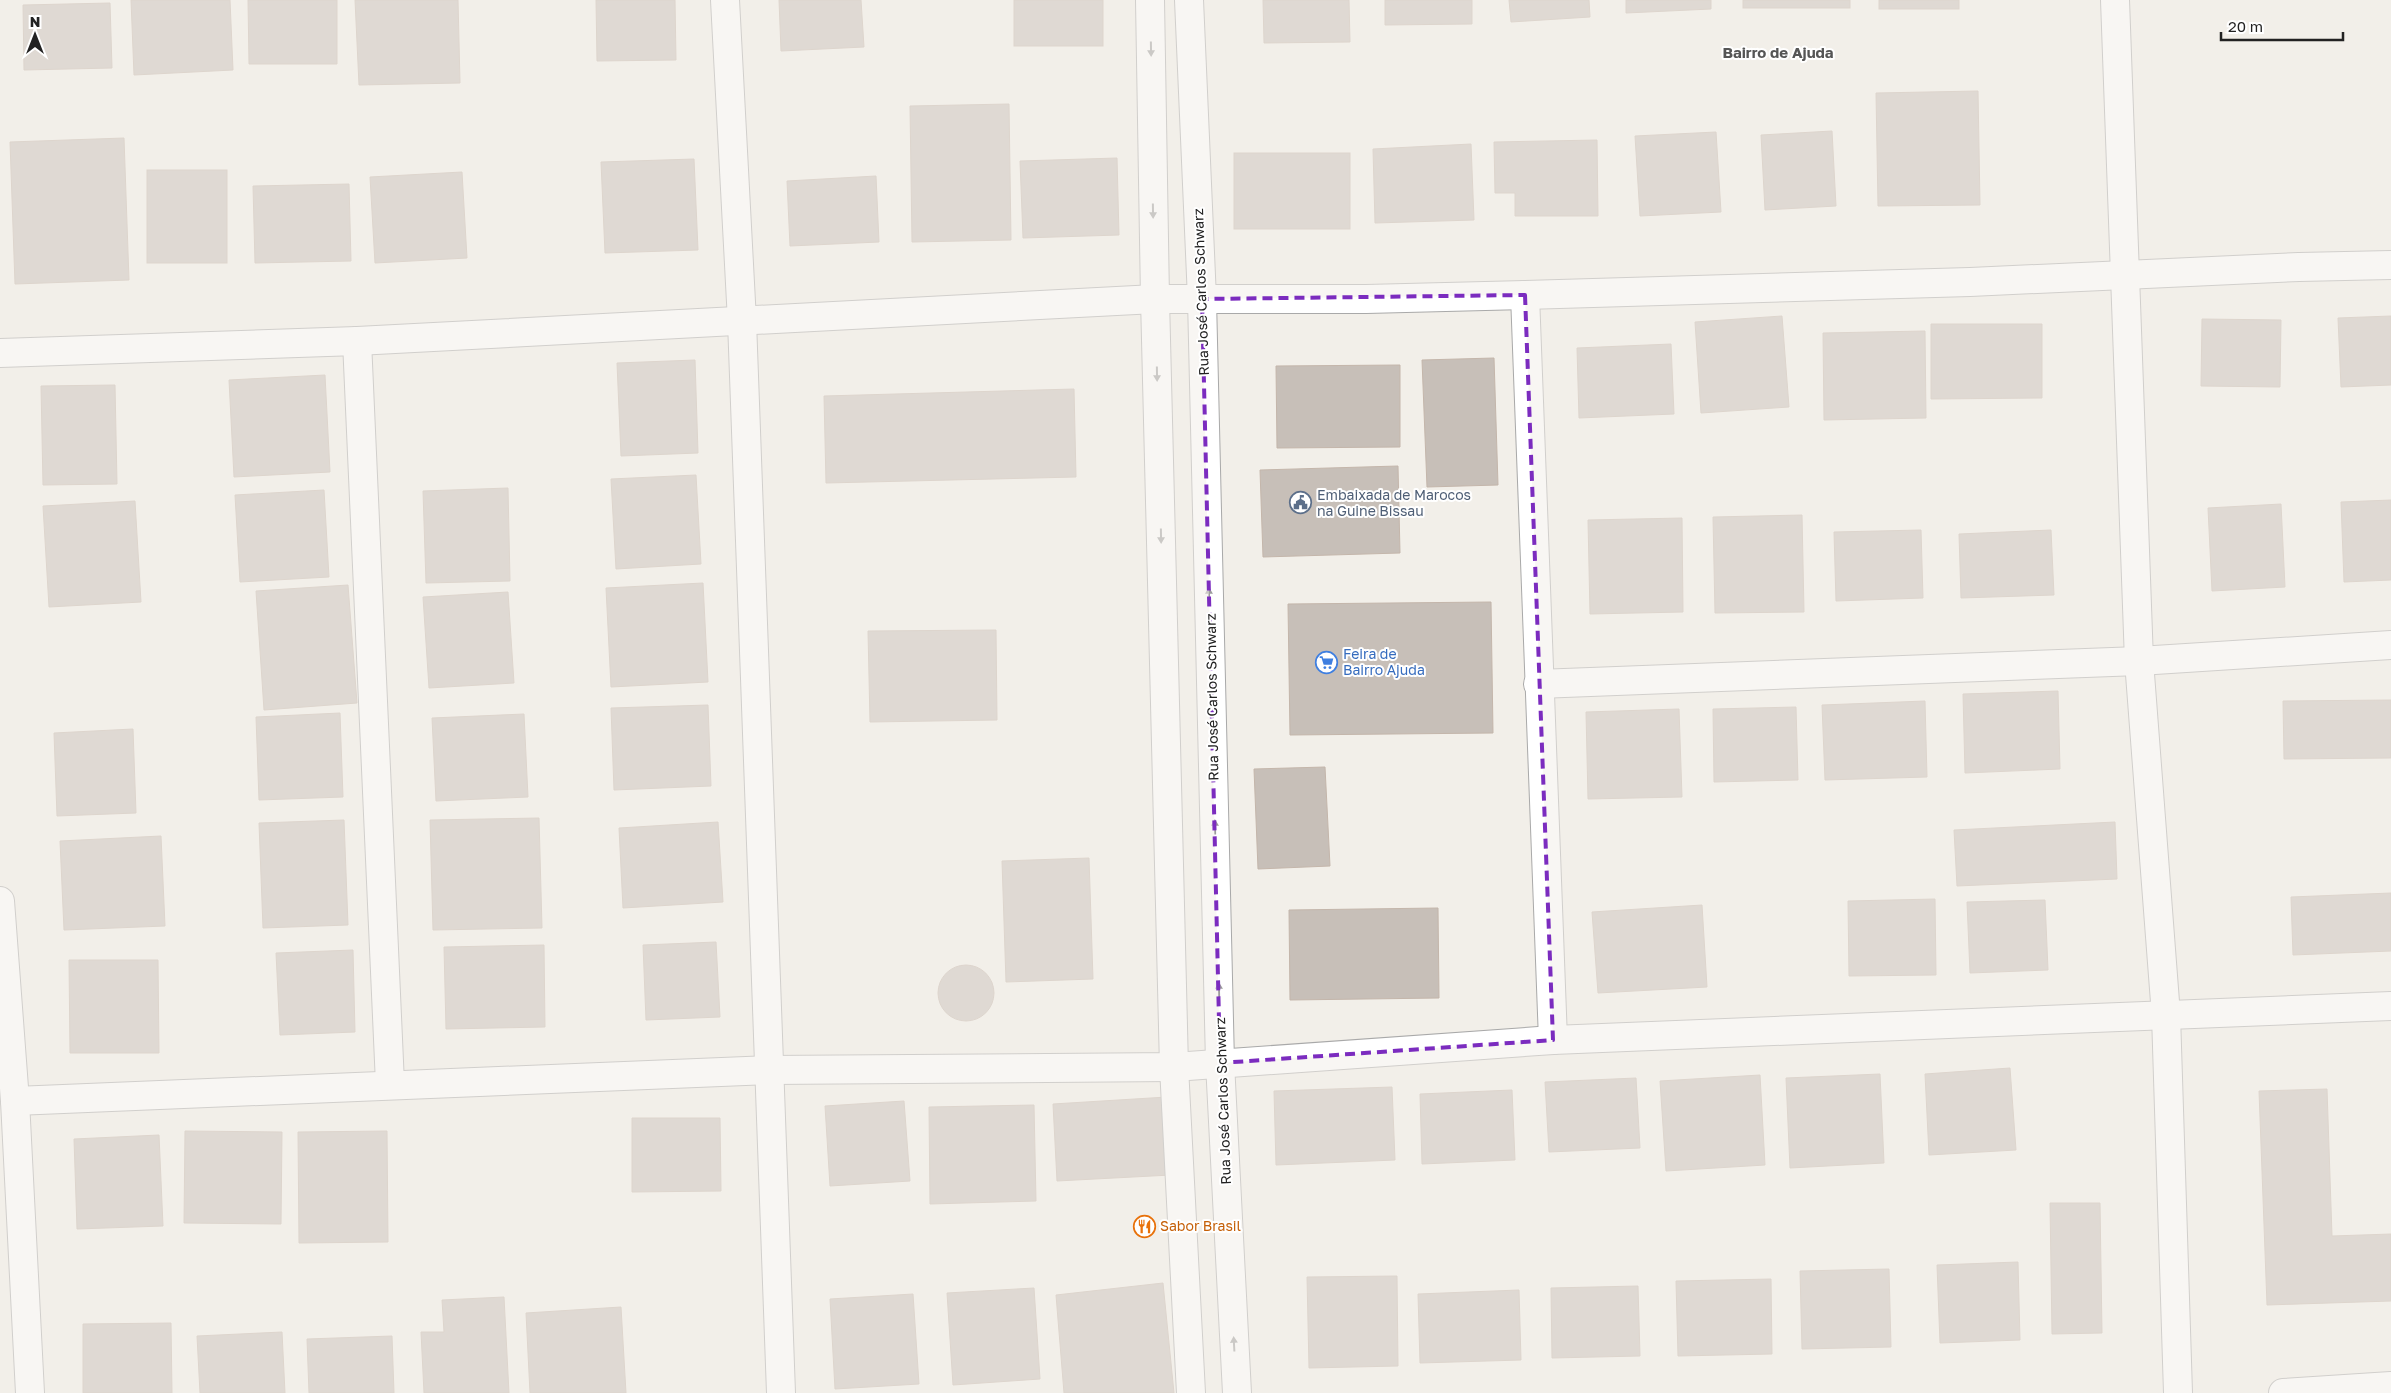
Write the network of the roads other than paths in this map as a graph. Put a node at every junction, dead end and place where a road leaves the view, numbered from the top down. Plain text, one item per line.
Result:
1 (726, 0) edge
2 (1150, 0) edge
3 (1189, 0) edge
4 (2114, 0) edge
5 (2391, 265) edge
6 (2125, 274) junction
7 (1525, 295) junction
8 (1155, 299) junction
9 (1202, 299) junction
10 (742, 321) junction
11 (357, 342) junction
12 (0, 353) edge
13 (2391, 645) edge
14 (2139, 661) junction
15 (1538, 684) junction
16 (0, 900) edge
17 (2391, 1006) edge
18 (2166, 1015) junction
19 (1553, 1040) junction
20 (1220, 1063) junction
21 (1174, 1067) junction
22 (768, 1070) junction
23 (390, 1084) junction
24 (15, 1101) junction
25 (2391, 1386) edge
26 (30, 1393) edge
27 (781, 1393) edge
28 (1191, 1393) edge
29 (1237, 1393) edge
30 (2178, 1393) edge
31 (2283, 1393) edge

1 - 10 street
2 -> 8 street
3 - 9 street, Rua José Carlos Schwarz
4 - 6 street
5 - 6 street
6 - 7 street
6 - 14 street
7 - 9 street
7 - 15 street
8 - 9 street
8 - 10 street
8 -> 21 street
20 -> 9 street, Rua José Carlos Schwarz
10 - 11 street
10 - 22 street
11 - 12 street
11 - 23 street
13 - 14 street
14 - 15 street
14 - 18 street
15 - 19 street
16 - 24 street
17 - 18 street
18 - 19 street
18 - 30 street
19 - 20 street
20 - 21 street
29 -> 20 street, Rua José Carlos Schwarz
21 - 22 street
21 - 28 street
22 - 23 street
22 - 27 street
23 - 24 street
24 - 26 street
25 - 31 street

